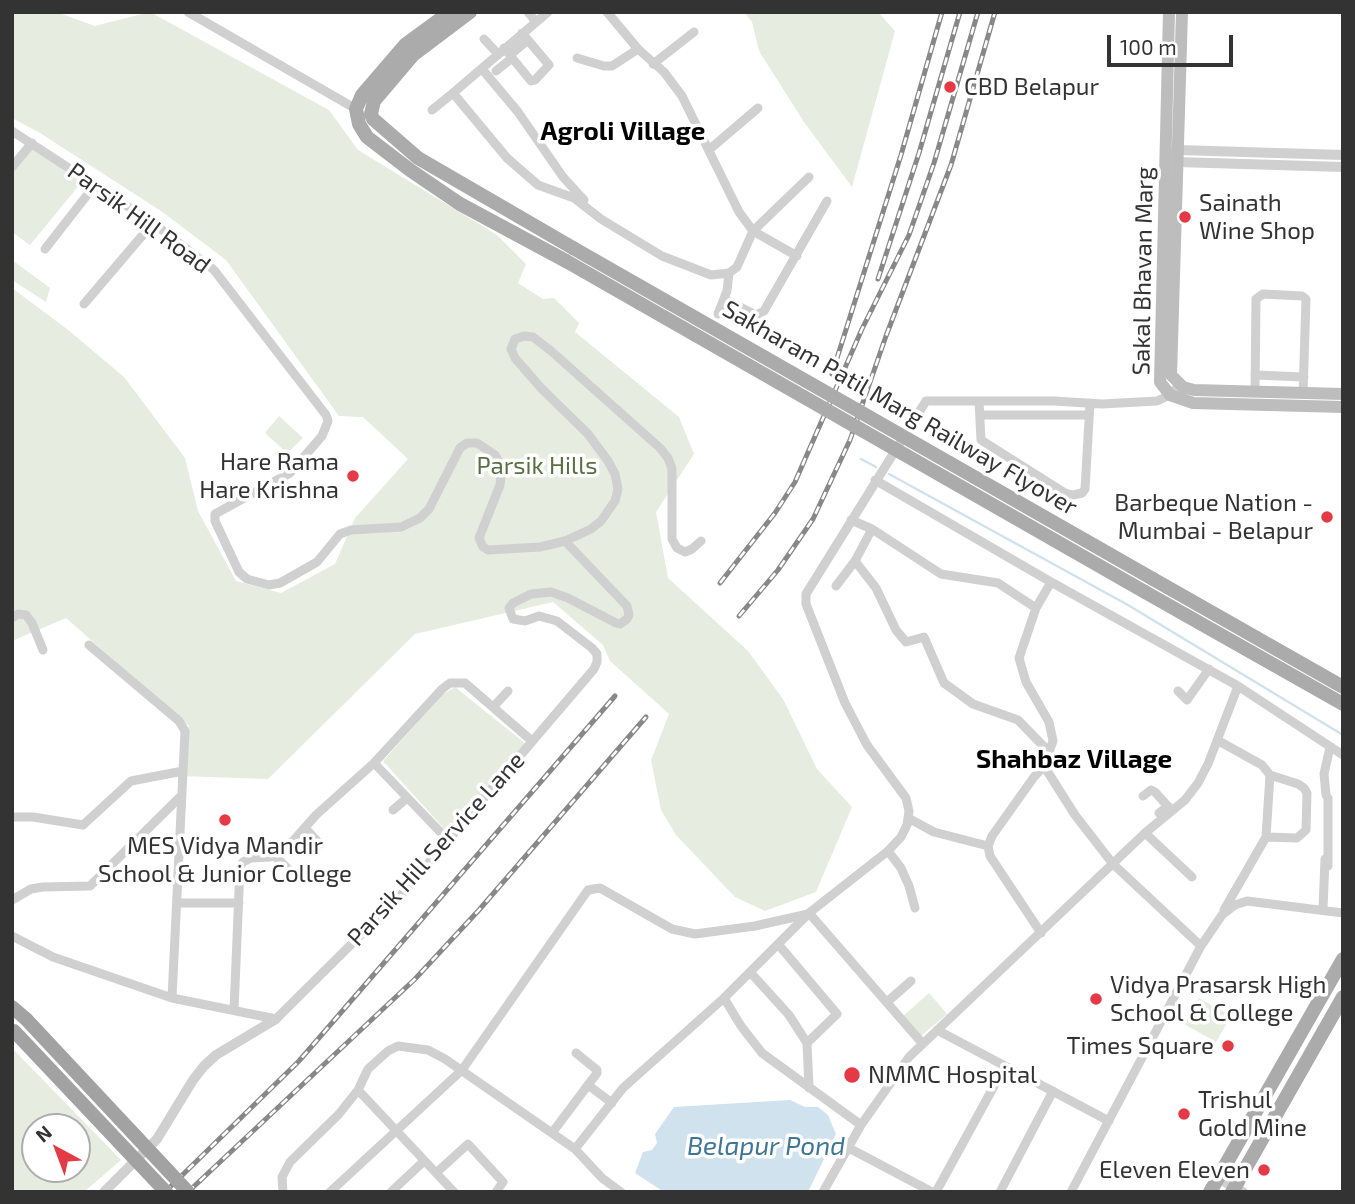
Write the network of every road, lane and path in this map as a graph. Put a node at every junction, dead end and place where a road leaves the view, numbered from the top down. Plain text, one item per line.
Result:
1 (188, 12) edge
2 (450, 12) edge
3 (470, 12) edge
4 (528, 12) edge
5 (548, 12) edge
6 (607, 12) edge
7 (1169, 12) edge
8 (1182, 12) edge
9 (536, 22) junction
10 (694, 32) dead end
11 (525, 37) junction
12 (484, 39) dead end
13 (638, 49) junction
14 (506, 54) junction
15 (577, 58) dead end
16 (653, 64) junction
17 (482, 69) junction
18 (496, 71) dead end
19 (453, 93) junction
20 (758, 108) dead end
21 (356, 109) junction
22 (432, 110) dead end
23 (12, 131) edge
24 (32, 143) junction
25 (710, 149) junction
26 (1315, 154) junction
27 (1343, 155) edge
28 (1174, 156) junction
29 (1314, 166) junction
30 (12, 167) edge
31 (1343, 167) edge
32 (809, 177) dead end
33 (95, 185) junction
34 (827, 201) dead end
35 (601, 219) junction
36 (153, 222) junction
37 (753, 231) junction
38 (45, 249) dead end
39 (569, 254) junction
40 (797, 256) junction
41 (729, 273) junction
42 (724, 299) junction
43 (84, 304) dead end
44 (718, 314) dead end
45 (1255, 375) junction
46 (1304, 377) junction
47 (1180, 384) junction
48 (1255, 392) junction
49 (1303, 393) junction
50 (1343, 394) edge
51 (1170, 395) junction
52 (979, 401) junction
53 (1090, 403) junction
54 (1343, 407) edge
55 (979, 415) junction
56 (1089, 415) junction
57 (876, 480) junction
58 (851, 520) junction
59 (872, 529) junction
60 (565, 541) junction
61 (701, 541) dead end
62 (855, 561) junction
63 (1051, 582) junction
64 (835, 586) dead end
65 (1036, 608) junction
66 (12, 618) edge
67 (89, 645) dead end
68 (43, 650) dead end
69 (1209, 669) junction
70 (1325, 685) junction
71 (1238, 686) junction
72 (1343, 687) edge
73 (508, 691) dead end
74 (1178, 691) dead end
75 (1343, 704) edge
76 (494, 706) junction
77 (1217, 740) junction
78 (532, 741) junction
79 (1330, 747) junction
80 (1050, 754) junction
81 (1343, 755) edge
82 (374, 763) junction
83 (1044, 766) junction
84 (183, 771) junction
85 (1270, 775) junction
86 (182, 795) junction
87 (1143, 796) dead end
88 (407, 798) junction
89 (1170, 809) junction
90 (393, 810) dead end
91 (1160, 813) dead end
92 (1325, 813) dead end
93 (12, 817) edge
94 (908, 818) junction
95 (306, 829) junction
96 (1144, 833) junction
97 (1266, 837) junction
98 (449, 841) junction
99 (320, 844) dead end
100 (988, 846) junction
101 (888, 851) junction
102 (274, 855) junction
103 (1113, 864) junction
104 (1328, 866) dead end
105 (291, 872) dead end
106 (1192, 877) dead end
107 (12, 900) edge
108 (177, 903) junction
109 (239, 903) junction
110 (915, 908) dead end
111 (1323, 909) junction
112 (809, 913) junction
113 (1343, 913) edge
114 (1222, 915) junction
115 (1041, 933) junction
116 (12, 936) edge
117 (778, 944) junction
118 (1202, 946) junction
119 (1341, 967) edge
120 (750, 972) junction
121 (911, 981) dead end
122 (1327, 985) junction
123 (1343, 996) edge
124 (173, 998) junction
125 (724, 998) junction
126 (887, 1002) junction
127 (12, 1007) edge
128 (234, 1010) junction
129 (276, 1019) junction
130 (13, 1030) edge
131 (937, 1030) junction
132 (807, 1043) junction
133 (922, 1043) junction
134 (576, 1053) dead end
135 (1005, 1066) junction
136 (462, 1070) junction
137 (589, 1085) junction
138 (809, 1088) junction
139 (358, 1090) junction
140 (1053, 1091) junction
141 (611, 1103) junction
142 (1109, 1121) junction
143 (861, 1125) junction
144 (396, 1131) junction
145 (552, 1133) junction
146 (847, 1147) junction
147 (575, 1149) junction
148 (424, 1161) junction
149 (436, 1173) junction
150 (1214, 1188) edge
151 (1236, 1190) edge
152 (394, 1191) edge
153 (104, 1192) edge
154 (166, 1192) edge
155 (188, 1192) edge
156 (283, 1192) edge
157 (330, 1192) edge
158 (454, 1192) edge
159 (496, 1192) edge
160 (621, 1192) edge
161 (823, 1192) edge
162 (934, 1192) edge
163 (1000, 1192) edge
164 (1071, 1192) edge

1 - 21 street
2 - 21 main road
3 - 39 main road, Sakharam Patil Marg Railway Flyover
4 - 9 street
5 - 9 street
6 - 13 street
7 - 28 main road, Sakal Bhavan Marg
8 - 28 main road, Sakal Bhavan Marg
9 - 11 street
10 - 16 street
11 - 14 street
11 - 14 street
12 - 14 street
13 - 15 street
13 - 16 street
14 - 17 street
14 - 18 street
16 - 25 street
17 - 19 street
17 - 35 street
19 - 22 street
19 - 35 street
20 - 25 street
21 - 39 main road, Sakharam Patil Marg Railway Flyover
23 - 24 street, Parsik Hill Road
24 - 30 street
24 - 33 street, Parsik Hill Road
25 - 37 street
26 - 27 street
26 - 28 street
26 - 29 street
28 - 29 street
28 - 47 main road, Sakal Bhavan Marg
28 - 51 main road, Sakal Bhavan Marg
29 - 31 street
32 - 37 street
33 - 36 street, Parsik Hill Road
33 - 38 street
34 - 40 street
35 - 41 street
36 - 43 street
36 - 60 street, Parsik Hill Road
37 - 40 street
37 - 41 street
39 - 70 main road, Sakharam Patil Marg Railway Flyover, bridge
40 - 42 street
41 - 42 street
42 - 44 street
45 - 46 street
45 - 46 street
45 - 48 street
46 - 49 street
47 - 48 main road, Sakal Bhavan Marg
47 - 51 street
48 - 49 main road, Sakal Bhavan Marg
49 - 50 main road, Sakal Bhavan Marg
51 - 53 street
51 - 54 main road, Sakal Bhavan Marg
52 - 53 street
52 - 55 street
52 - 57 street
53 - 56 street
55 - 56 street
55 - 56 street
57 - 58 street
57 - 63 street
58 - 59 street
58 - 94 street
59 - 62 street
59 - 65 street
60 - 61 street
60 - 78 street, Parsik Hill Service Lane
62 - 64 street
62 - 80 street
63 - 65 street
63 - 69 street
65 - 80 street
66 - 68 street
67 - 84 street
69 - 71 street
69 - 74 street
70 - 72 main road
70 - 75 main road
71 - 77 street
71 - 79 street
73 - 76 street
76 - 78 street
76 - 82 street
77 - 85 street
77 - 89 street
78 - 98 street, Parsik Hill Service Lane
79 - 81 street
79 - 104 street
80 - 83 street
82 - 88 street
82 - 95 street
83 - 100 street
83 - 103 street
84 - 86 street
84 - 93 street
85 - 97 street
85 - 97 street
86 - 107 street
86 - 108 street
87 - 89 street
88 - 90 street
88 - 98 street
89 - 91 street
89 - 96 street
92 - 111 street
94 - 100 street
94 - 101 street
95 - 99 street
95 - 102 street
96 - 103 street
96 - 106 street
97 - 114 street
98 - 129 street, Parsik Hill Service Lane
100 - 115 street
101 - 110 street
101 - 112 street
102 - 105 street
102 - 109 street
103 - 115 street
103 - 118 street
108 - 109 street
108 - 124 street
109 - 128 street
111 - 113 street
111 - 114 street
112 - 117 street
112 - 126 street
112 - 136 street
114 - 118 street
115 - 131 street
116 - 124 street
117 - 120 street
117 - 132 street
118 - 142 street
119 - 122 main road
120 - 125 street
120 - 132 street
121 - 126 street
122 - 123 street
122 - 150 main road
123 - 151 main road
124 - 128 street
125 - 138 street
125 - 141 street
126 - 133 street
127 - 155 highway, bridge
128 - 129 street
129 - 153 street
130 - 154 highway, bridge
131 - 133 street
131 - 135 street
132 - 138 street
133 - 143 street
134 - 137 street
135 - 140 street
135 - 162 street
136 - 139 street
136 - 144 street
136 - 145 street
137 - 141 street
137 - 145 street
138 - 143 street
139 - 144 street
139 - 156 street
140 - 142 street
140 - 163 street
141 - 147 street
142 - 164 street
143 - 146 street
144 - 148 street
144 - 157 street
145 - 147 street
146 - 161 street
146 - 162 street
147 - 160 street
148 - 149 street
148 - 152 street
149 - 158 street
149 - 159 street
150 - 151 street

